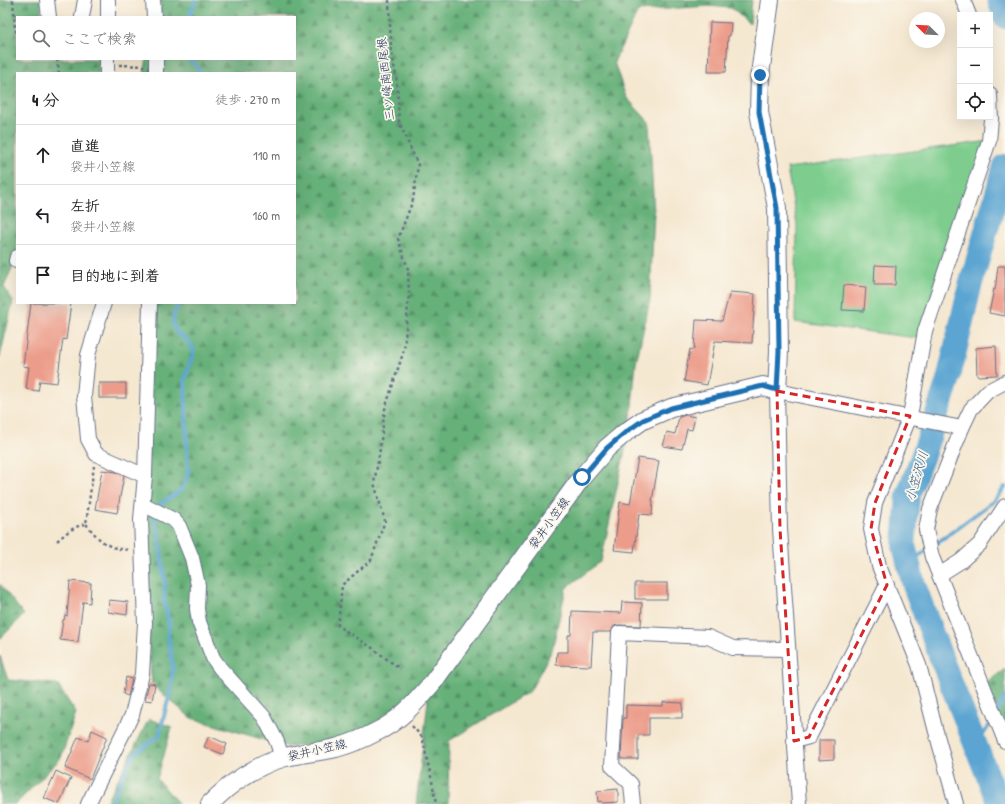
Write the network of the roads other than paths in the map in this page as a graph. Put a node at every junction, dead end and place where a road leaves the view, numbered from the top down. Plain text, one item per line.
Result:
1 (47, 0) edge
2 (85, 0) edge
3 (108, 0) edge
4 (153, 0) edge
5 (770, 0) edge
6 (963, 0) edge
7 (968, 12) edge
8 (49, 16) edge
9 (82, 16) edge
10 (108, 16) edge
11 (154, 16) edge
12 (991, 120) edge
13 (104, 304) edge
14 (150, 304) edge
15 (1005, 382) edge
16 (777, 390) junction
17 (910, 416) junction
18 (962, 428) junction
19 (145, 476) junction
20 (143, 504) junction
21 (1005, 506) edge
22 (939, 574) junction
23 (887, 586) junction
24 (788, 649) junction
25 (794, 741) junction
26 (1005, 741) edge
27 (282, 758) junction
28 (88, 804) edge
29 (210, 804) edge
30 (633, 804) edge
31 (799, 804) edge
32 (956, 804) edge

1 - 8 street
2 - 9 street
3 - 10 street
4 - 11 street
5 - 16 main road
6 - 7 street
12 - 17 street
13 - 19 street
14 - 19 street
15 - 18 street
16 - 17 street
16 - 24 street
16 - 27 main road, 袋井小笠線
17 - 18 street
17 - 23 street
18 - 22 street
19 - 20 street
20 - 27 street
20 - 28 street
21 - 22 street
22 - 26 street
23 - 25 street
23 - 32 street
24 - 25 street
24 - 30 street
25 - 31 street
27 - 29 main road, 袋井小笠線

